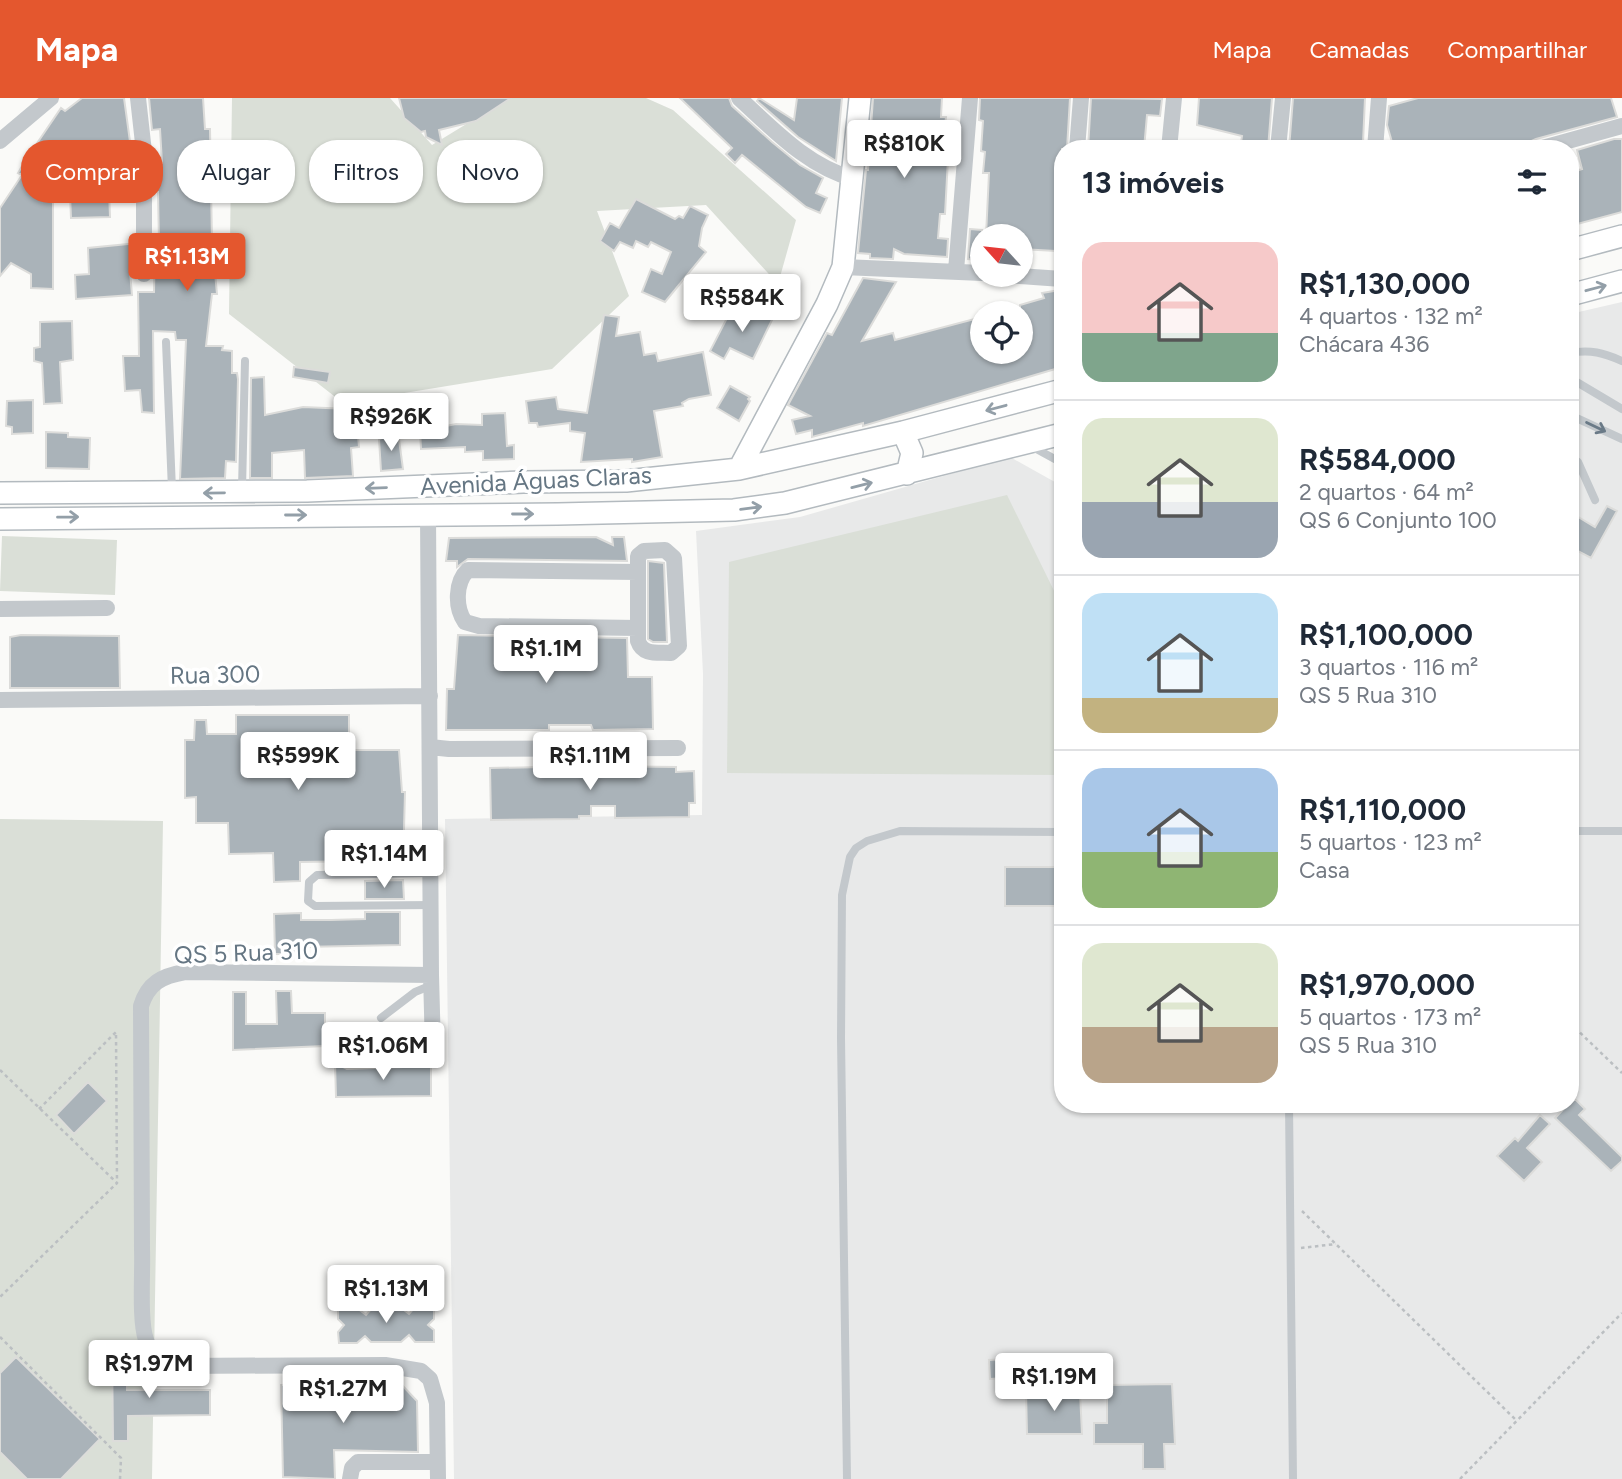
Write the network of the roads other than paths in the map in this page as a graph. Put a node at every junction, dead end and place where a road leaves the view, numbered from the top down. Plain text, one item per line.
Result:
1 (51, 98) edge
2 (138, 98) edge
3 (739, 98) edge
4 (860, 98) edge
5 (970, 98) edge
6 (1082, 98) edge
7 (1174, 98) edge
8 (1283, 98) edge
9 (1379, 98) edge
10 (1622, 126) edge
11 (1078, 140) edge
12 (1170, 140) edge
13 (1279, 140) edge
14 (1376, 140) edge
15 (1571, 140) edge
16 (0, 141) edge
17 (854, 178) junction
18 (1622, 236) edge
19 (1579, 248) edge
20 (843, 267) junction
21 (956, 271) junction
22 (970, 272) edge
23 (144, 274) dead end
24 (1033, 277) edge
25 (1054, 278) edge
26 (1622, 281) edge
27 (1579, 293) edge
28 (166, 342) dead end
29 (1579, 352) edge
30 (244, 361) dead end
31 (1622, 361) edge
32 (1579, 384) edge
33 (1054, 392) edge
34 (1622, 410) edge
35 (1579, 419) edge
36 (903, 432) junction
37 (1054, 436) edge
38 (755, 439) junction
39 (1622, 439) edge
40 (1026, 443) junction
41 (1054, 459) edge
42 (764, 463) junction
43 (1579, 464) edge
44 (739, 469) junction
45 (907, 474) junction
46 (664, 475) junction
47 (243, 492) junction
48 (0, 493) edge
49 (172, 493) junction
50 (1595, 500) dead end
51 (662, 513) junction
52 (428, 514) junction
53 (0, 519) edge
54 (638, 572) junction
55 (430, 600) junction
56 (458, 600) junction
57 (0, 608) edge
58 (107, 608) dead end
59 (638, 628) junction
60 (430, 696) junction
61 (0, 700) edge
62 (430, 747) junction
63 (678, 748) dead end
64 (1579, 831) edge
65 (1622, 831) edge
66 (1054, 832) edge
67 (432, 873) junction
68 (432, 905) junction
69 (432, 980) junction
70 (382, 1017) dead end
71 (346, 1059) dead end
72 (1289, 1113) edge
73 (438, 1462) junction
74 (350, 1479) edge
75 (438, 1479) edge
76 (847, 1479) edge
77 (1293, 1479) edge

1 - 16 street
2 - 23 street
3 - 17 street
4 - 17 main road
5 - 21 street
6 - 11 street
7 - 12 street
8 - 13 street
9 - 14 street
10 - 15 street
17 - 20 main road
18 - 19 main road
20 - 21 street
20 - 38 main road
21 - 22 street
24 - 25 street
27 -> 26 main road
28 - 49 lane
29 - 31 lane
30 - 47 lane
32 - 34 lane
33 -> 36 main road, Avenida Águas Claras
35 -> 39 lane
36 - 42 main road, Avenida Águas Claras
36 - 45 main road
37 - 40 main road, Avenida Águas Claras
38 - 42 main road
38 - 44 main road
40 - 41 lane
40 - 45 main road, Avenida Águas Claras
42 - 44 main road, Avenida Águas Claras
43 - 50 lane
44 - 46 main road, Avenida Águas Claras
51 -> 45 main road, Avenida Águas Claras
46 -> 47 main road, Avenida Águas Claras
46 - 51 main road
47 -> 49 main road, Avenida Águas Claras
48 - 49 main road, Avenida Águas Claras
52 -> 51 main road, Avenida Águas Claras
53 -> 52 main road, Avenida Águas Claras
52 - 55 street
54 - 56 street
54 - 59 street
54 - 59 street
55 - 56 street
55 - 60 street
56 - 59 street
57 - 58 street
60 - 61 street, Rua 300
60 - 62 street
62 - 63 street
62 - 67 street
64 - 65 lane
66 - 76 lane
67 - 68 street
67 - 68 lane
68 - 69 street
69 - 70 lane
69 - 71 street
69 - 73 street, QS 5 Rua 310
72 - 77 lane
73 - 74 street
73 - 75 street, QS 5 Rua 310

